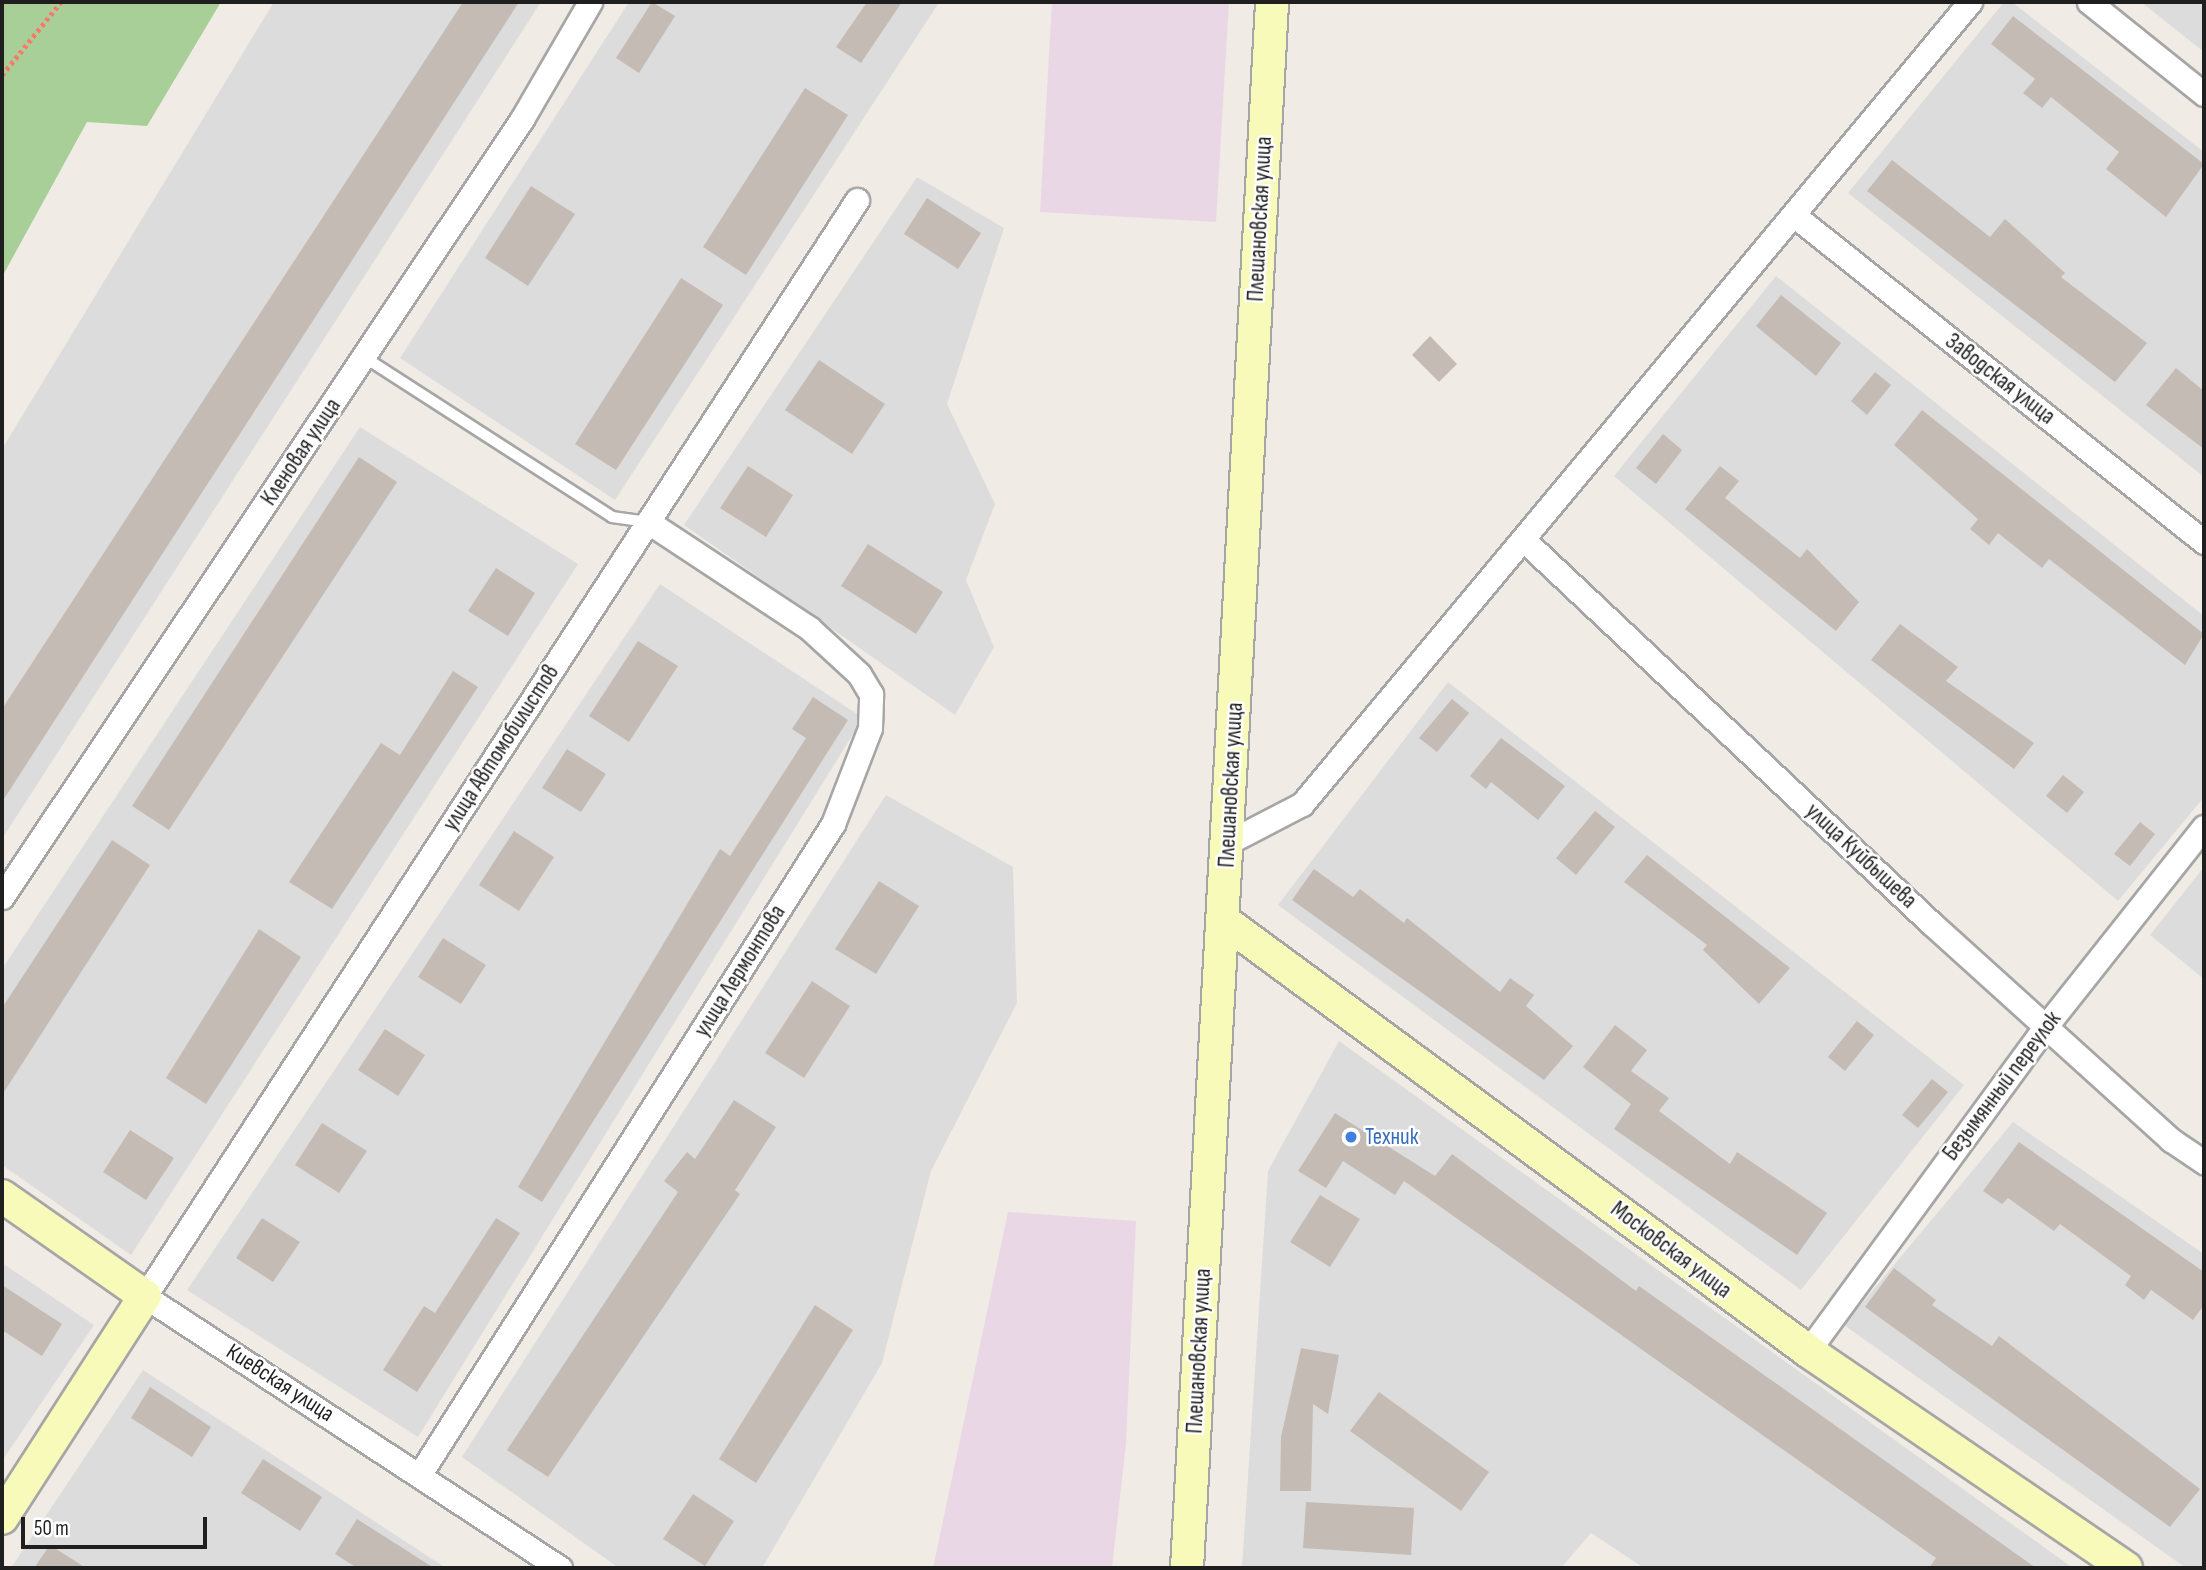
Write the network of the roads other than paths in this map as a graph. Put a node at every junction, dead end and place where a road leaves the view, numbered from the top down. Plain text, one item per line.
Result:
1 (590, 2) edge
2 (1272, 2) edge
3 (1970, 2) edge
4 (2089, 2) edge
5 (2204, 94) edge
6 (856, 200) dead end
7 (1795, 216) junction
8 (364, 357) junction
9 (648, 522) junction
10 (1525, 541) junction
11 (2204, 542) edge
12 (2204, 827) edge
13 (1229, 842) junction
14 (2, 897) edge
15 (1224, 921) junction
16 (2046, 1026) junction
17 (2204, 1162) edge
18 (2, 1196) edge
19 (145, 1296) junction
20 (1808, 1351) junction
21 (420, 1474) junction
22 (2, 1518) edge
23 (560, 1568) edge
24 (1187, 1568) edge
25 (2126, 1568) edge

1 - 8 street, Кленовая улица
2 - 13 main road, Плешановская улица
3 - 7 street
4 - 5 street
6 - 9 street, улица Автомобилистов
7 - 10 street
7 - 11 street, Заводская улица
8 - 9 lane
8 - 14 street, Кленовая улица
9 - 19 street, улица Автомобилистов
9 - 21 street, улица Лермонтова
10 - 13 street
10 - 16 street, улица Куйбышева
12 - 16 street, Безымянный переулок
13 - 15 main road, Плешановская улица
15 - 20 main road, Московская улица
15 - 24 main road, Плешановская улица
16 - 17 street, улица Куйбышева
16 - 20 street, Безымянный переулок
18 - 19 main road, Киевская улица
19 - 21 street, Киевская улица
19 - 22 main road
20 - 25 main road, Московская улица
21 - 23 street, Киевская улица

